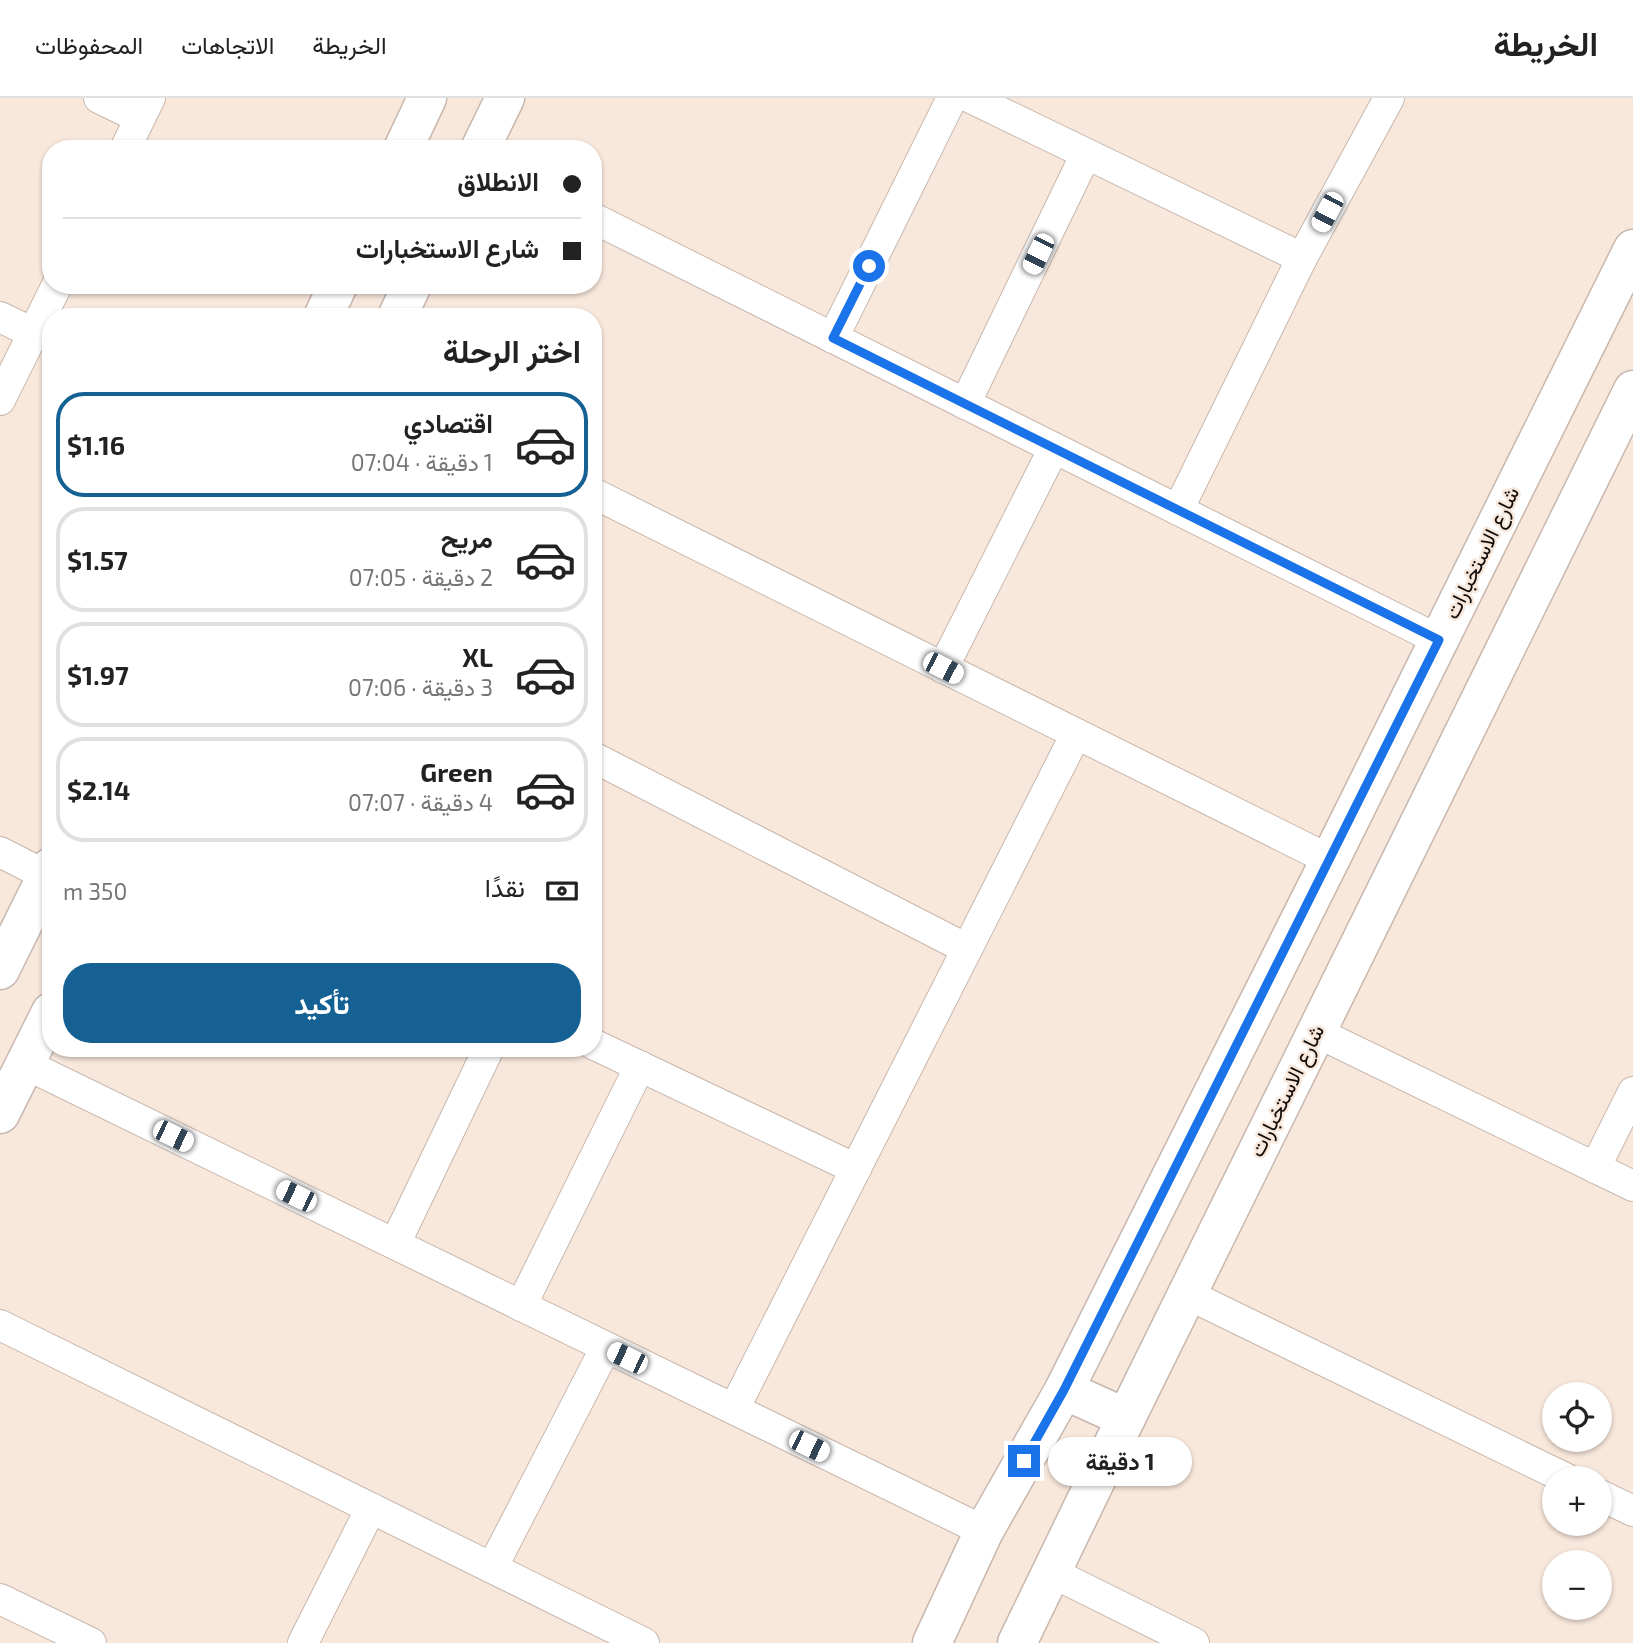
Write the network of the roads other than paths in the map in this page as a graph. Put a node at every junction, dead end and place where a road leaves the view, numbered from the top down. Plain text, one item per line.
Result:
1 (99, 98) edge
2 (427, 98) edge
3 (505, 98) edge
4 (951, 98) edge
5 (971, 98) edge
6 (1389, 98) edge
7 (145, 108) edge
8 (129, 140) edge
9 (407, 140) edge
10 (484, 140) edge
11 (1086, 154) junction
12 (602, 222) edge
13 (1633, 249) edge
14 (1302, 258) junction
15 (42, 315) edge
16 (0, 317) edge
17 (33, 333) junction
18 (833, 338) junction
19 (1633, 390) edge
20 (0, 400) edge
21 (965, 404) junction
22 (1054, 448) junction
23 (602, 498) edge
24 (1178, 510) junction
25 (1439, 640) junction
26 (943, 668) junction
27 (1076, 734) junction
28 (602, 762) edge
29 (0, 852) edge
30 (1330, 860) junction
31 (42, 869) edge
32 (42, 886) edge
33 (967, 948) junction
34 (0, 970) edge
35 (42, 1030) edge
36 (1316, 1032) junction
37 (602, 1048) edge
38 (485, 1057) edge
39 (25, 1064) junction
40 (640, 1066) junction
41 (1633, 1092) edge
42 (0, 1114) edge
43 (1595, 1168) junction
44 (856, 1169) junction
45 (1633, 1186) edge
46 (395, 1244) junction
47 (1187, 1294) junction
48 (521, 1306) junction
49 (0, 1325) edge
50 (606, 1347) junction
51 (1064, 1390) junction
52 (734, 1409) junction
53 (1126, 1418) junction
54 (1542, 1467) edge
55 (1612, 1501) edge
56 (371, 1508) junction
57 (1633, 1511) edge
58 (984, 1531) junction
59 (492, 1568) junction
60 (1051, 1572) junction
61 (0, 1599) edge
62 (90, 1643) edge
63 (303, 1643) edge
64 (644, 1643) edge
65 (932, 1643) edge
66 (1017, 1643) edge
67 (1194, 1643) edge

1 - 7 street
2 - 9 main road
3 - 10 main road
4 - 18 street
5 - 11 street
6 - 14 street
7 - 8 street
11 - 14 street
11 - 21 street
12 - 18 street
13 - 25 main road, شارع الاستخبارات
14 - 24 street
15 - 17 street
16 - 17 street
17 - 20 street
18 - 21 street
19 - 36 main road, شارع الاستخبارات
21 - 22 street
22 - 24 street
22 - 26 street
23 - 26 street
24 - 25 street
25 - 30 main road, شارع الاستخبارات
26 - 27 street
27 - 30 street
27 - 33 street
28 - 33 street
29 - 31 street
30 - 51 main road, شارع الاستخبارات
32 - 34 main road
33 - 44 street
35 - 39 main road
36 - 43 street
36 - 47 main road, شارع الاستخبارات
37 - 40 street
38 - 46 street
39 - 42 main road
39 - 46 street
40 - 44 street
40 - 48 street
41 - 43 street
43 - 45 street
44 - 52 street
46 - 48 street
47 - 53 main road, شارع الاستخبارات
47 - 54 street
48 - 50 street
49 - 56 street
50 - 52 street
50 - 59 street
51 - 53 main road
51 - 58 main road, شارع الاستخبارات
52 - 58 street
53 - 60 main road, شارع الاستخبارات
55 - 57 street
56 - 59 street
56 - 63 street
58 - 65 main road, شارع الاستخبارات
59 - 64 street
60 - 66 main road, شارع الاستخبارات
60 - 67 street
61 - 62 street

